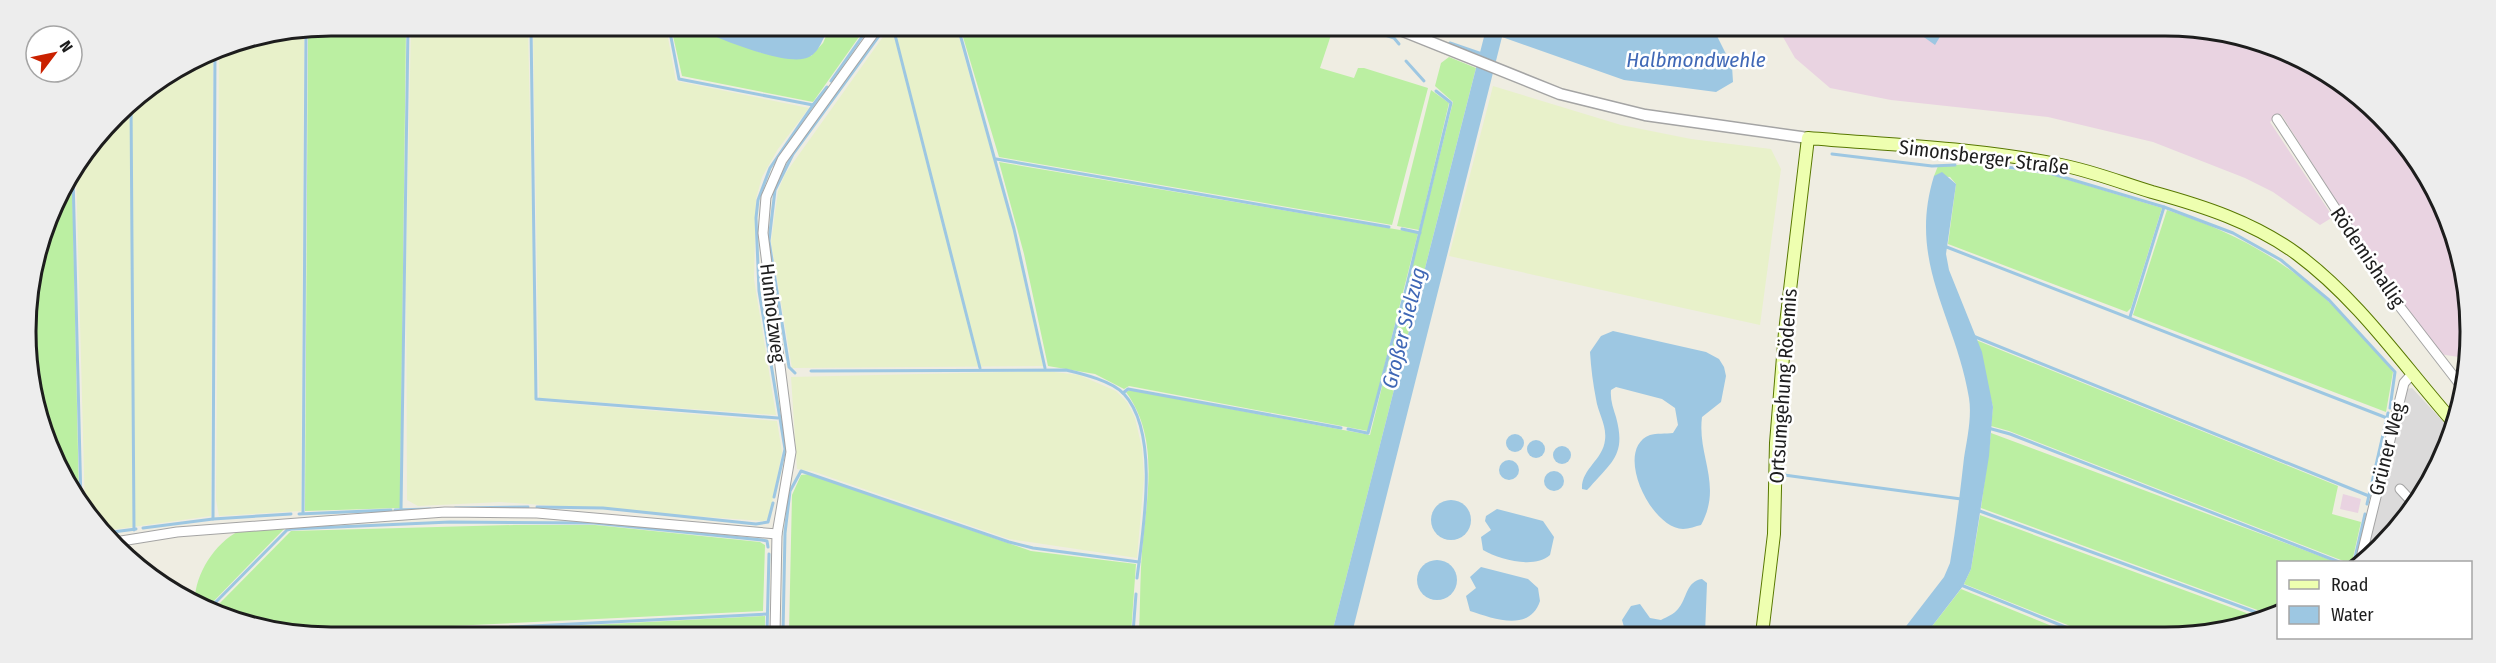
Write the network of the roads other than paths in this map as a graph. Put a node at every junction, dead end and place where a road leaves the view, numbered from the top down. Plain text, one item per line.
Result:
1 (872, 36) edge
2 (1415, 36) edge
3 (2277, 119) dead end
4 (1808, 138) junction
5 (2412, 374) junction
6 (2456, 379) edge
7 (2448, 415) edge
8 (2400, 489) dead end
9 (2408, 498) edge
10 (777, 534) junction
11 (124, 541) edge
12 (2363, 550) edge
13 (775, 627) edge
14 (1763, 627) edge

1 - 10 street, Hunholzweg
2 - 4 street, Simonsberger Straße
3 - 6 street, Rödemishallig
4 - 5 main road, Simonsberger Straße
4 - 14 main road, Ortsumgehung Rödemis
5 - 7 main road, Simonsberger Straße
5 - 12 street, Grüner Weg
8 - 9 street
10 - 11 street
10 - 13 street, Hunholzweg

